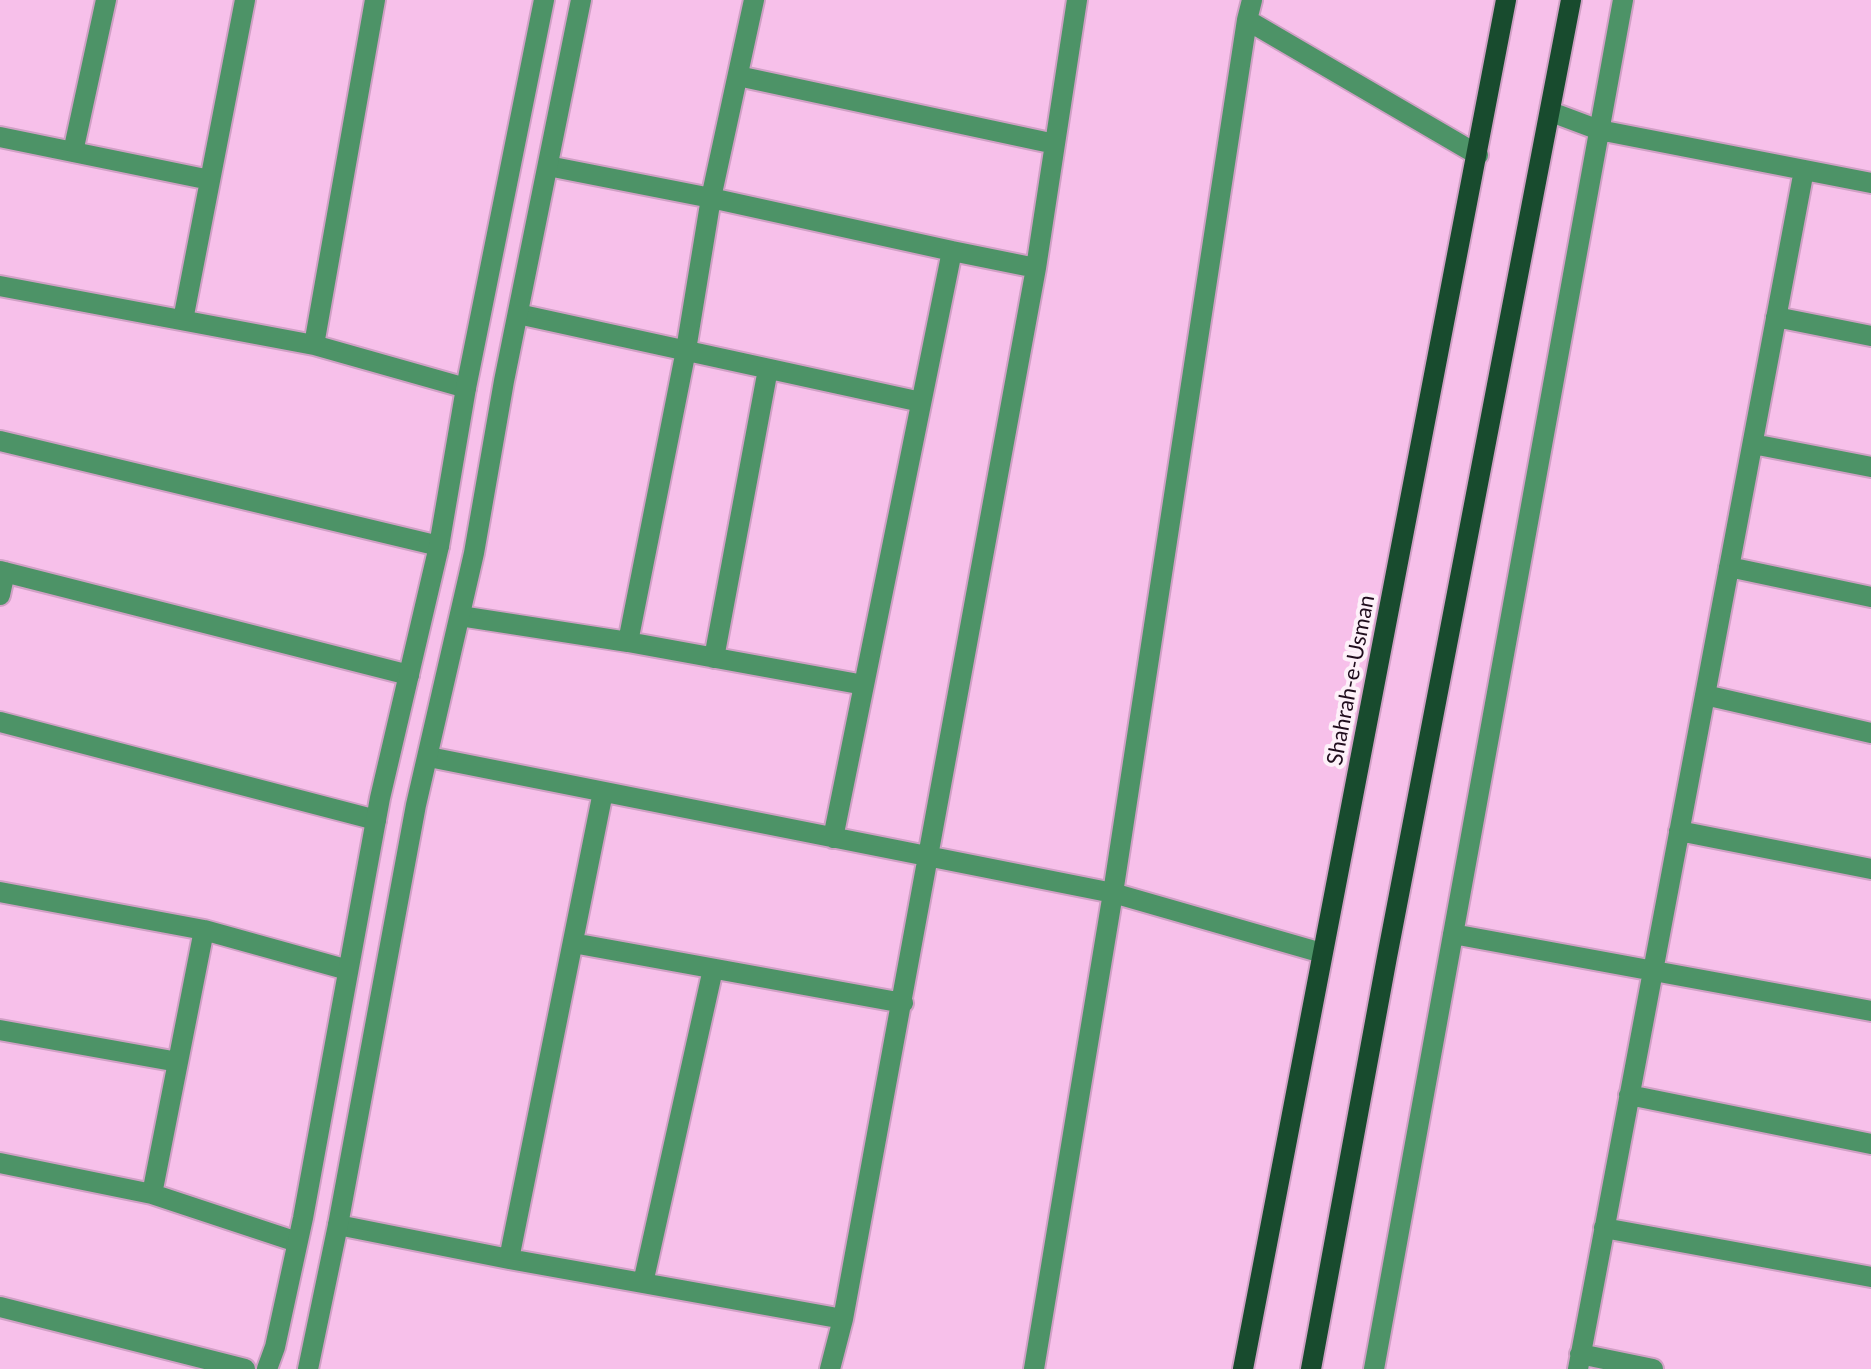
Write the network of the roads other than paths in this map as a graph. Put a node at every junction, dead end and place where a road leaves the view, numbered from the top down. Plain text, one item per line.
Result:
1 (106, 0) edge
2 (245, 0) edge
3 (375, 0) edge
4 (544, 0) edge
5 (581, 0) edge
6 (754, 0) edge
7 (1077, 0) edge
8 (1506, 0) edge
9 (1571, 0) edge
10 (1623, 0) edge
11 (1250, 10) edge
12 (738, 76) junction
13 (1551, 112) junction
14 (1599, 130) junction
15 (0, 137) edge
16 (1055, 144) junction
17 (73, 152) junction
18 (1478, 155) junction
19 (548, 166) junction
20 (1804, 170) junction
21 (210, 180) junction
22 (1871, 183) edge
23 (711, 198) junction
24 (952, 251) junction
25 (1036, 268) junction
26 (0, 286) edge
27 (518, 314) junction
28 (1776, 317) junction
29 (183, 320) junction
30 (1871, 336) edge
31 (314, 345) junction
32 (686, 350) junction
33 (768, 369) junction
34 (466, 388) junction
35 (921, 402) junction
36 (0, 441) edge
37 (1753, 444) junction
38 (1871, 467) edge
39 (439, 546) junction
40 (1729, 567) junction
41 (2, 571) edge
42 (0, 595) edge
43 (1871, 597) edge
44 (460, 616) junction
45 (628, 642) junction
46 (714, 658) junction
47 (409, 675) junction
48 (864, 685) junction
49 (1705, 695) junction
50 (0, 722) edge
51 (1871, 733) edge
52 (429, 757) junction
53 (603, 792) junction
54 (376, 820) junction
55 (1679, 831) junction
56 (833, 838) junction
57 (930, 857) junction
58 (1871, 869) edge
59 (0, 892) edge
60 (1113, 893) junction
61 (204, 930) junction
62 (1453, 934) junction
63 (573, 943) junction
64 (1322, 953) junction
65 (713, 969) junction
66 (1653, 969) junction
67 (348, 970) junction
68 (903, 1003) junction
69 (1871, 1011) edge
70 (0, 1030) edge
71 (178, 1062) junction
72 (1629, 1095) junction
73 (1871, 1144) edge
74 (0, 1163) edge
75 (152, 1194) junction
76 (338, 1225) junction
77 (1604, 1228) junction
78 (297, 1242) junction
79 (509, 1259) junction
80 (1871, 1277) edge
81 (643, 1283) junction
82 (0, 1307) edge
83 (843, 1319) junction
84 (1579, 1362) edge
85 (245, 1369) edge
86 (267, 1369) edge
87 (308, 1369) edge
88 (830, 1369) edge
89 (1034, 1369) edge
90 (1243, 1369) edge
91 (1311, 1369) edge
92 (1374, 1369) edge
93 (1653, 1369) edge

1 - 17 street
2 - 21 street
3 - 31 street
4 - 34 street
5 - 19 street
6 - 12 street
7 - 16 street
8 - 18 main road, Shahrah-e-Usman
9 - 13 main road
10 - 14 street
11 - 18 street
11 - 60 street
12 - 16 street
12 - 23 street
13 - 14 street
13 - 91 main road
14 - 20 street
14 - 62 street
15 - 17 street
16 - 25 street
17 - 21 street
18 - 64 main road, Shahrah-e-Usman
19 - 23 street
19 - 27 street
20 - 22 street
20 - 28 street
21 - 29 street
23 - 24 street
23 - 32 street
24 - 25 street
24 - 35 street
25 - 57 street
26 - 29 street
27 - 32 street
27 - 44 street
28 - 30 street
28 - 37 street
29 - 31 street
31 - 34 street
32 - 33 street
32 - 45 street
33 - 35 street
33 - 46 street
34 - 39 street
35 - 48 street
36 - 39 street
37 - 38 street
37 - 40 street
39 - 47 street
40 - 43 street
40 - 49 street
41 - 42 street
41 - 47 street
44 - 45 street
44 - 52 street
45 - 46 street
46 - 48 street
47 - 54 street
48 - 56 street
49 - 51 street
49 - 55 street
50 - 54 street
52 - 53 street
52 - 76 street
53 - 56 street
53 - 63 street
54 - 67 street
55 - 58 street
55 - 66 street
56 - 57 street
57 - 60 street
57 - 68 street
59 - 61 street
60 - 64 street
60 - 89 street
61 - 67 street
61 - 71 street
62 - 66 street
62 - 92 street
63 - 65 street
63 - 79 street
64 - 90 main road, Shahrah-e-Usman
65 - 68 street
65 - 81 street
66 - 69 street
66 - 72 street
67 - 78 street
68 - 83 street
70 - 71 street
71 - 75 street
72 - 73 street
72 - 77 street
74 - 75 street
75 - 78 street
76 - 79 street
76 - 87 street
77 - 80 street
77 - 84 street
78 - 86 street
79 - 81 street
81 - 83 street
82 - 85 street
83 - 88 street
84 - 93 street

